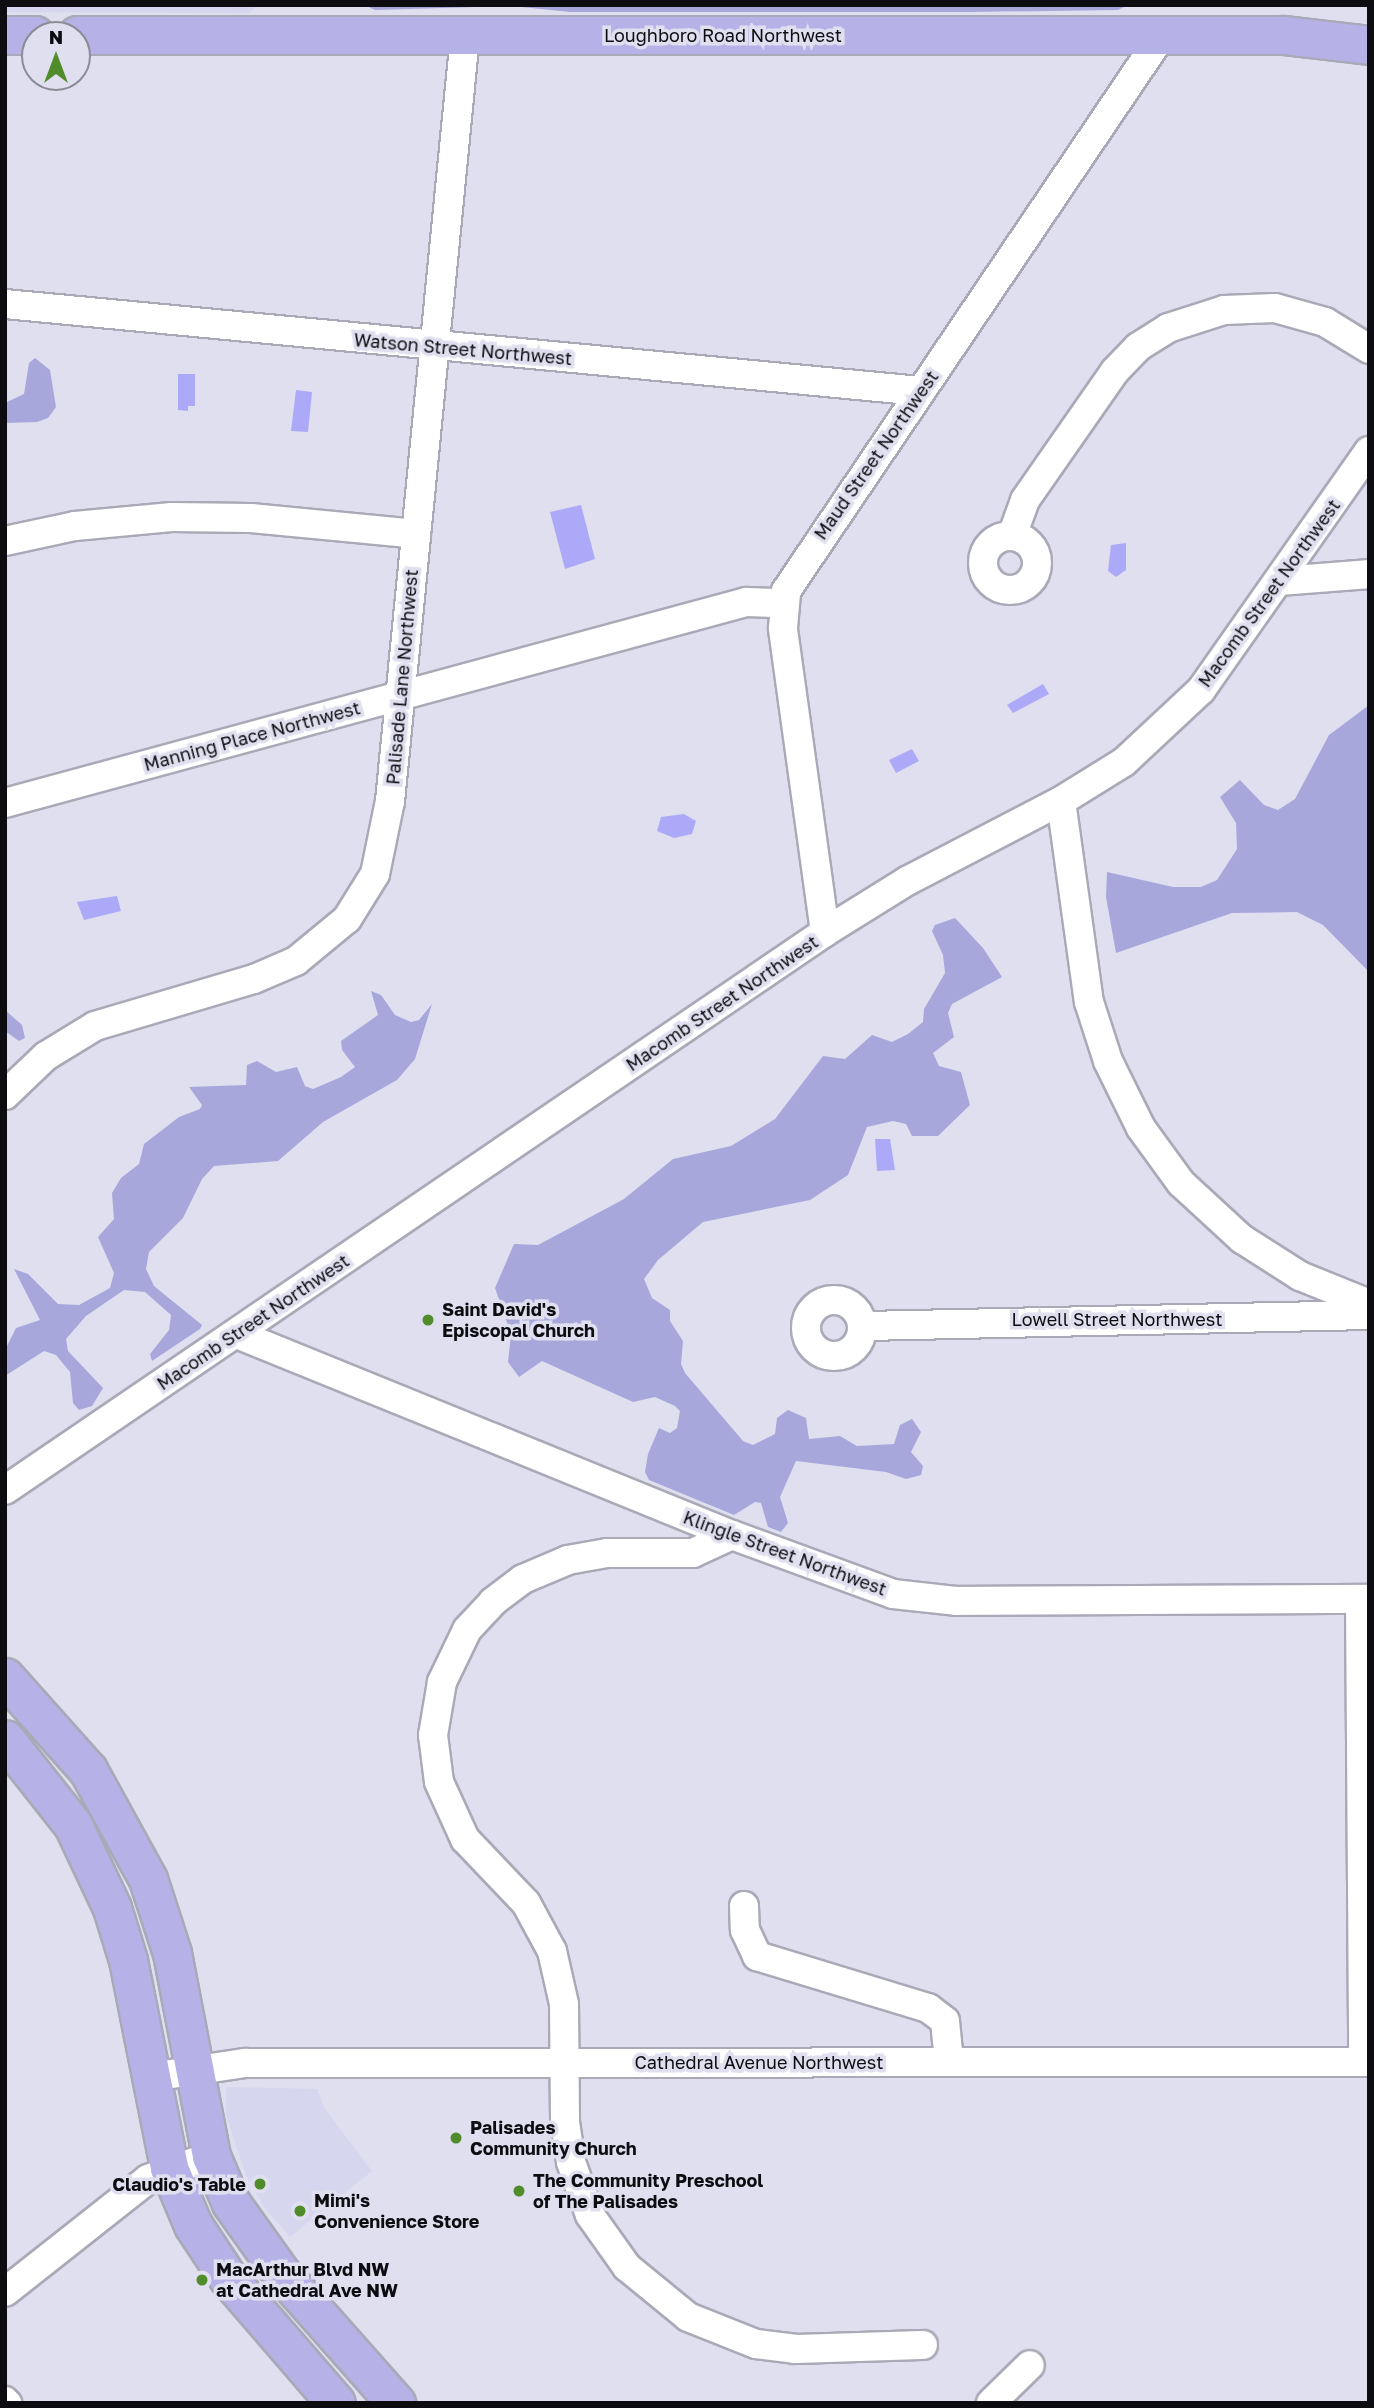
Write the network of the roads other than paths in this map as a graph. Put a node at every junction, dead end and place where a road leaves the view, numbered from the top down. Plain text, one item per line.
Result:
1 (281, 20) edge
2 (319, 20) edge
3 (91, 34) edge
4 (1162, 35) junction
5 (465, 36) junction
6 (1369, 45) edge
7 (5, 304) edge
8 (434, 347) junction
9 (1369, 349) edge
10 (920, 391) junction
11 (1369, 451) edge
12 (416, 534) junction
13 (1012, 536) dead end
14 (5, 541) edge
15 (1369, 574) edge
16 (1280, 581) junction
17 (783, 603) junction
18 (400, 696) junction
19 (1060, 801) junction
20 (5, 803) edge
21 (825, 932) junction
22 (5, 1095) edge
23 (1369, 1304) edge
24 (1369, 1315) edge
25 (865, 1326) dead end
26 (237, 1334) junction
27 (5, 1490) edge
28 (732, 1535) junction
29 (1364, 1599) edge
30 (5, 1677) edge
31 (5, 1739) edge
32 (744, 1906) dead end
33 (949, 2062) junction
34 (1366, 2062) edge
35 (564, 2063) junction
36 (195, 2068) junction
37 (151, 2077) junction
38 (211, 2156) junction
39 (169, 2168) junction
40 (5, 2292) edge
41 (923, 2345) dead end
42 (1030, 2365) dead end
43 (336, 2403) edge
44 (396, 2403) edge
45 (991, 2403) edge

1 - 2 main road, Loughboro Road Northwest
1 - 3 main road, Loughboro Road Northwest
2 - 5 main road, Loughboro Road Northwest
4 - 5 main road, Loughboro Road Northwest
4 - 6 main road, Loughboro Road Northwest
4 - 10 street, Maud Street Northwest
5 - 8 street, Palisade Lane Northwest
7 - 8 street, Watson Street Northwest
8 - 10 street, Watson Street Northwest
8 - 12 street, Palisade Lane Northwest
9 - 13 street
10 - 17 street, Maud Street Northwest
11 - 16 street, Macomb Street Northwest
12 - 14 street
12 - 18 street, Palisade Lane Northwest
15 - 16 street
16 - 19 street, Macomb Street Northwest
17 - 18 street, Manning Place Northwest
17 - 21 street, Maud Street Northwest
18 - 20 street, Manning Place Northwest
18 - 22 street, Palisade Lane Northwest
19 - 21 street, Macomb Street Northwest
19 - 23 street
21 - 26 street, Macomb Street Northwest
24 - 25 street, Lowell Street Northwest
26 - 27 street, Macomb Street Northwest
26 - 28 street, Klingle Street Northwest
28 - 29 street, Klingle Street Northwest
28 - 35 street
29 - 34 street
30 - 36 main road
31 - 37 main road
32 - 33 street
33 - 34 street, Cathedral Avenue Northwest
33 - 35 street, Cathedral Avenue Northwest
35 - 36 street, Cathedral Avenue Northwest
35 - 41 street
36 - 37 street, Cathedral Avenue Northwest
36 - 38 main road
37 - 39 main road
38 - 39 street
38 - 44 main road
39 - 40 street
39 - 43 main road
42 - 45 street

